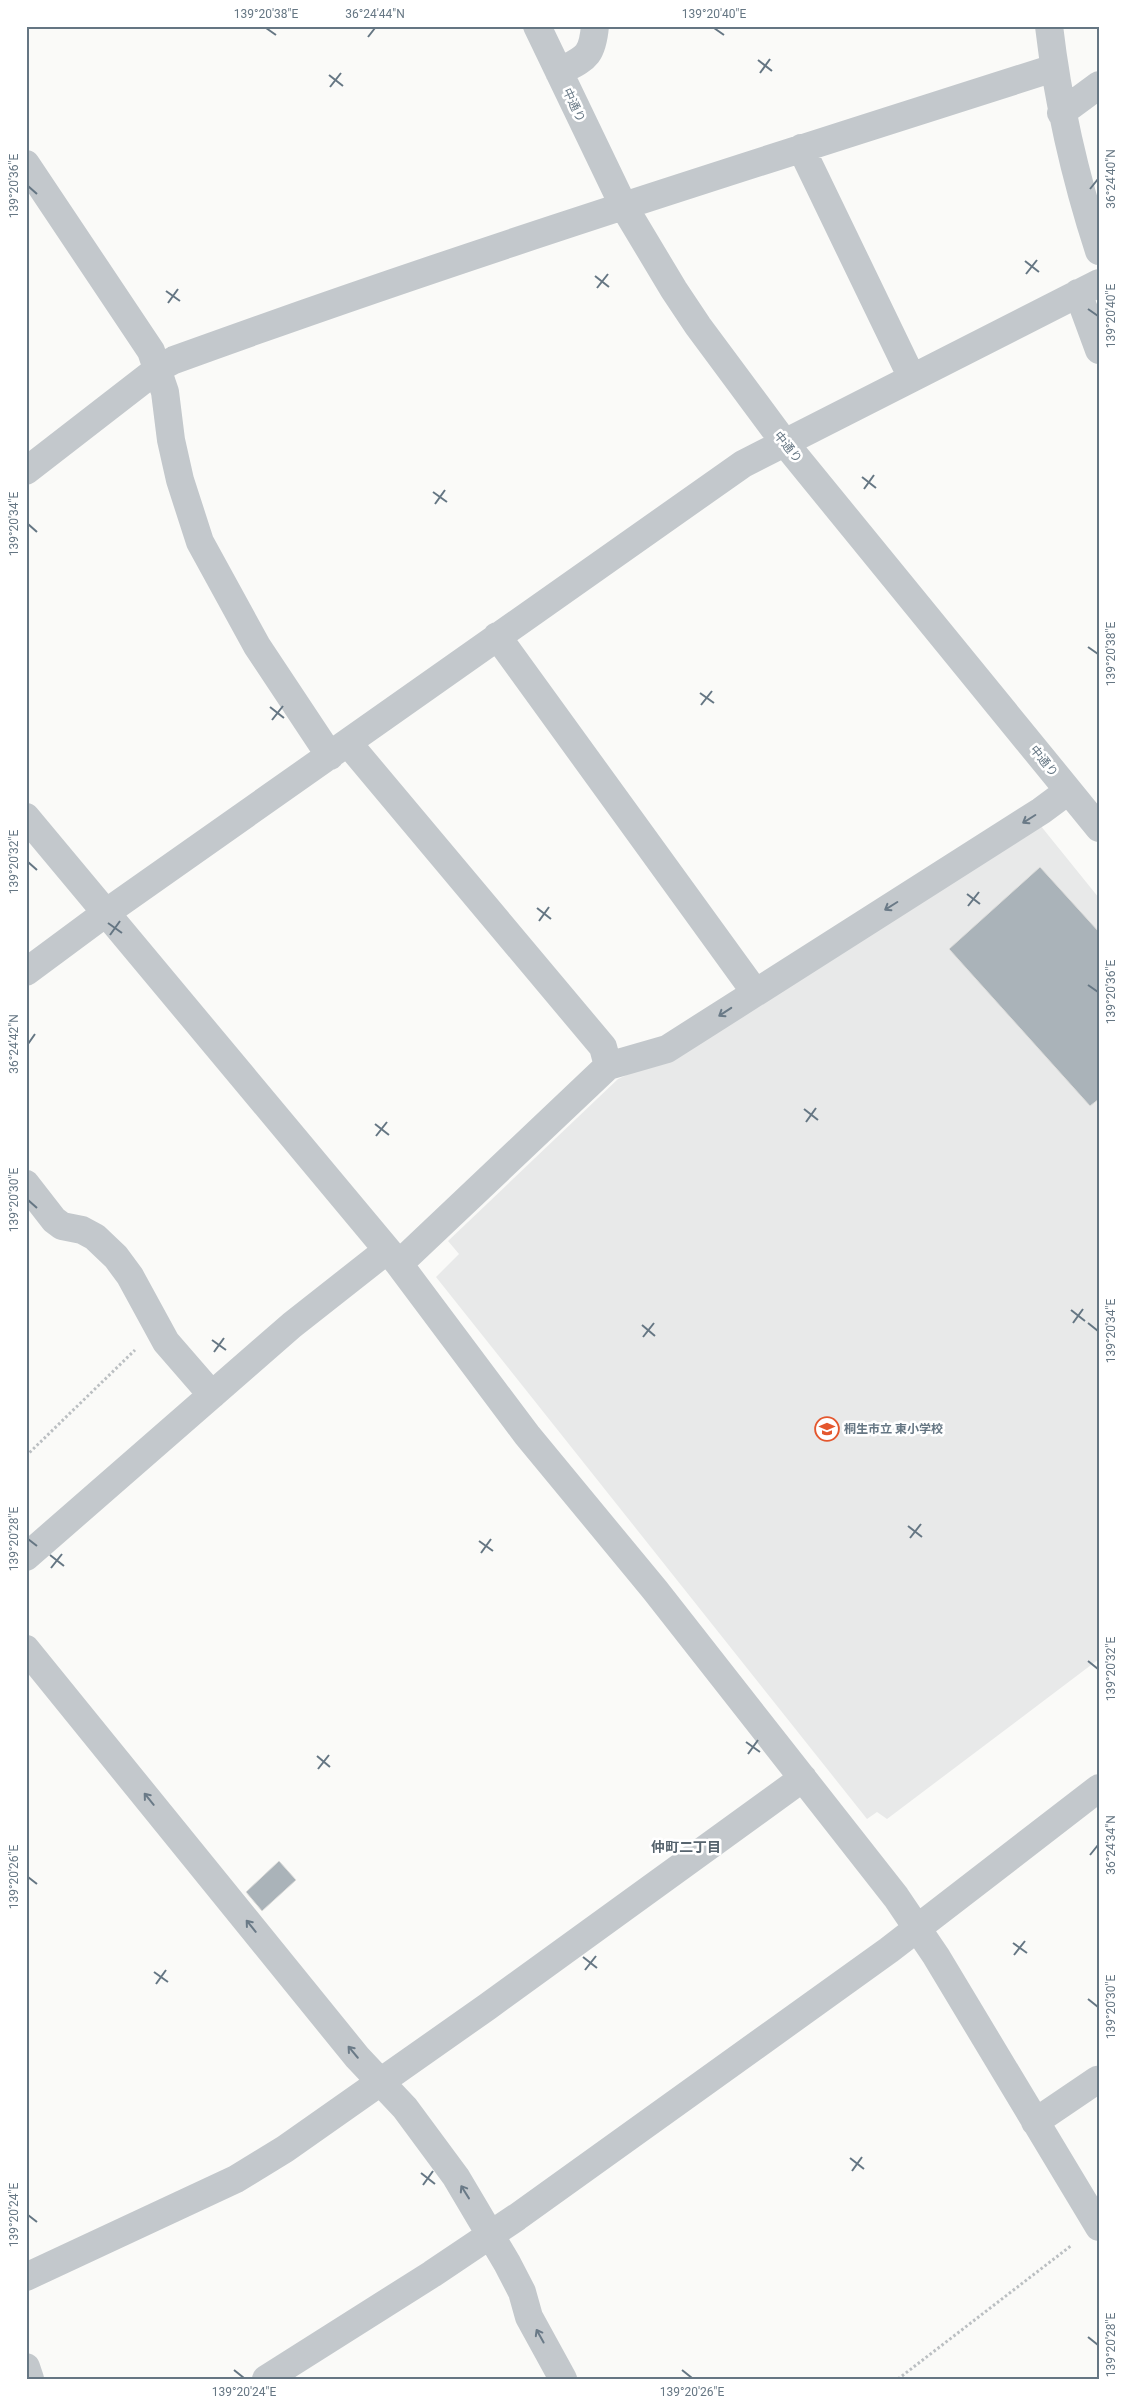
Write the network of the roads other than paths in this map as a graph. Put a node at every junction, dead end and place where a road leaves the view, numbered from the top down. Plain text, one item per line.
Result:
1 (537, 26) edge
2 (595, 26) edge
3 (1049, 26) edge
4 (1054, 68) junction
5 (559, 72) junction
6 (1099, 85) edge
7 (1061, 113) junction
8 (801, 148) junction
9 (26, 164) edge
10 (623, 205) junction
11 (1099, 250) edge
12 (1088, 288) edge
13 (1099, 350) edge
14 (158, 368) junction
15 (912, 378) junction
16 (784, 442) junction
17 (26, 470) edge
18 (497, 636) junction
19 (339, 749) junction
20 (1068, 791) junction
21 (26, 817) edge
22 (1097, 823) edge
23 (107, 912) junction
24 (26, 972) edge
25 (755, 992) junction
26 (608, 1066) junction
27 (26, 1184) edge
28 (392, 1257) junction
29 (212, 1395) junction
30 (26, 1557) edge
31 (30, 1660) edge
32 (803, 1778) junction
33 (1099, 1788) edge
34 (918, 1928) junction
35 (381, 2081) junction
36 (1099, 2081) edge
37 (1035, 2122) junction
38 (1098, 2226) edge
39 (491, 2234) junction
40 (26, 2276) edge
41 (26, 2367) edge
42 (30, 2379) edge
43 (266, 2379) edge
44 (563, 2379) edge

1 - 5 street, 中通り
2 - 5 street
3 - 4 street
4 - 7 street
4 - 8 street
5 - 10 street, 中通り
6 - 7 street
7 - 11 street
8 - 10 street
8 - 15 street
9 - 14 street
10 - 14 street
10 - 16 street, 中通り
12 - 13 street
12 - 15 street
14 - 17 street
14 - 19 street
15 - 16 street
16 - 18 street
16 - 20 street, 中通り
18 - 19 street
18 - 25 street
19 - 23 street
19 - 26 street
20 - 22 street, 中通り
20 -> 25 street
21 - 23 street
23 - 24 street
23 - 28 street
25 -> 26 street
26 - 28 street
27 - 29 street
28 - 29 street
28 - 32 street
29 - 30 street
35 -> 31 street
32 - 34 street
32 - 35 street
33 - 34 street
34 - 37 street
34 - 39 street
39 -> 35 street
35 - 40 street
36 - 37 street
37 - 38 street
39 - 43 street
44 -> 39 street
41 - 42 street

